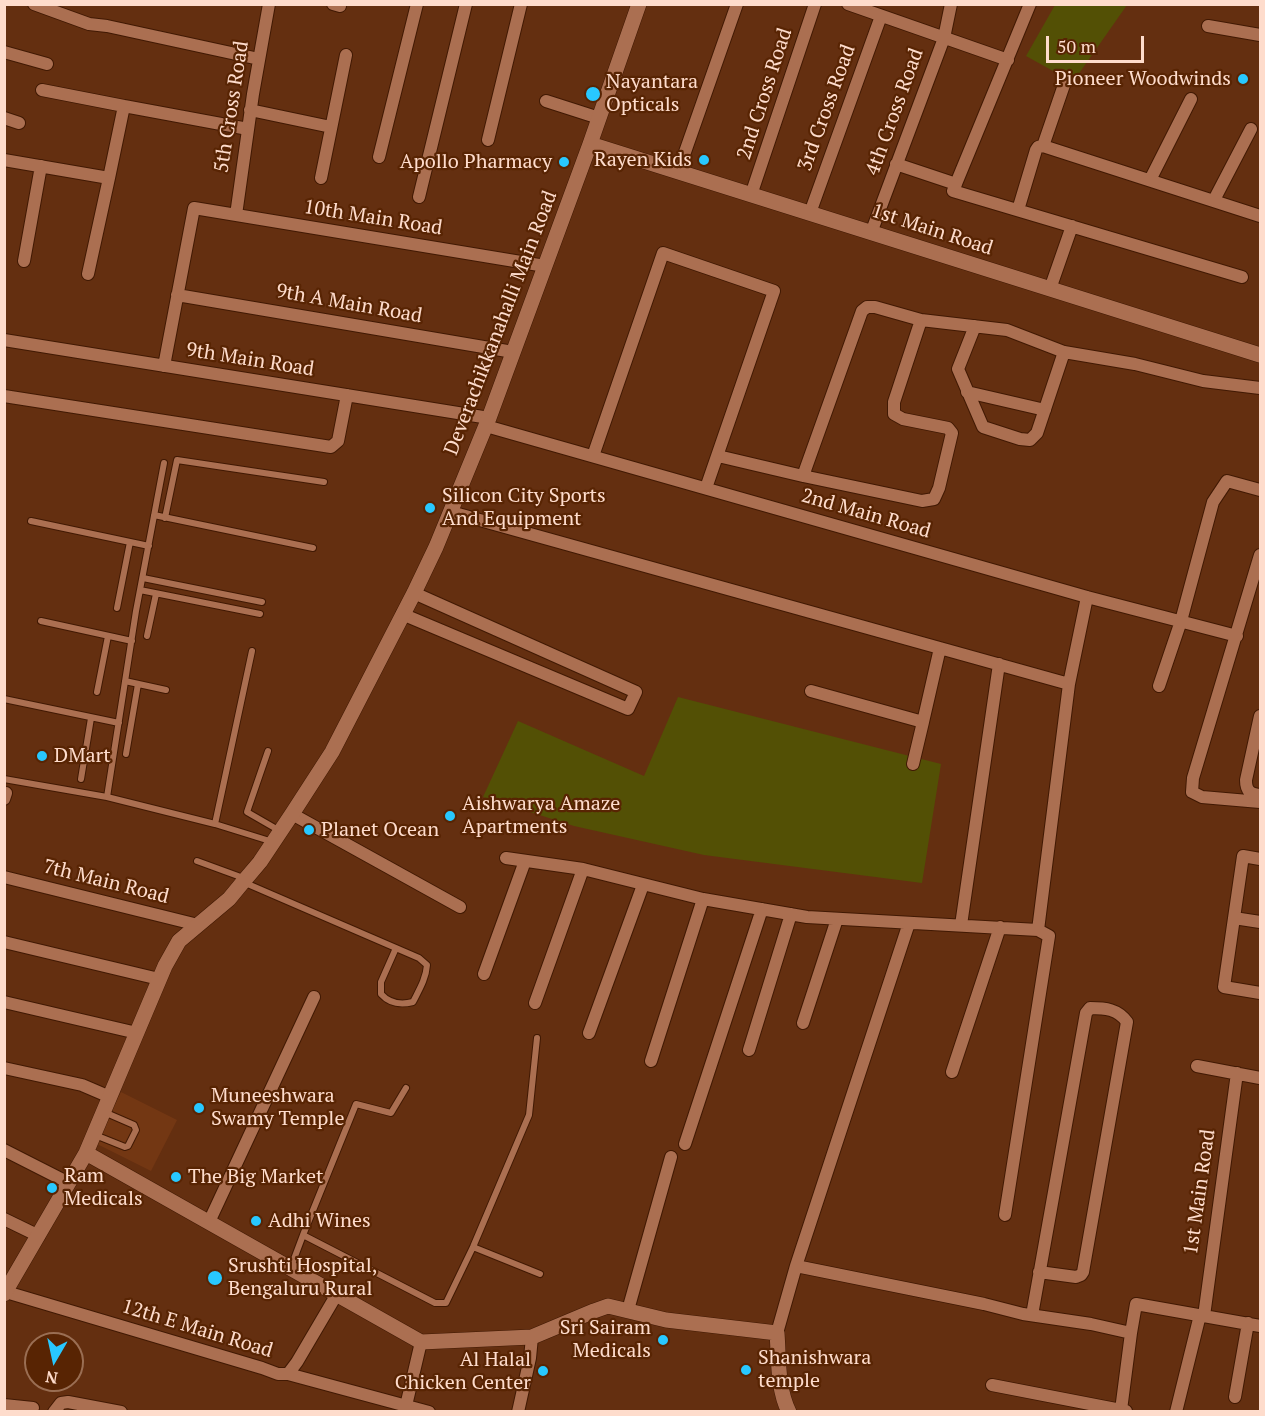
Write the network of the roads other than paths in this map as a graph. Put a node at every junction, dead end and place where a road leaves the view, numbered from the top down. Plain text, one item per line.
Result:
1 (34, 4) edge
2 (268, 4) edge
3 (417, 4) edge
4 (466, 4) edge
5 (521, 4) edge
6 (639, 4) edge
7 (737, 4) edge
8 (815, 4) edge
9 (848, 4) edge
10 (951, 4) edge
11 (1030, 4) edge
12 (881, 16) junction
13 (1208, 26) dead end
14 (1260, 35) edge
15 (944, 38) junction
16 (4, 52) edge
17 (346, 55) dead end
18 (259, 59) junction
19 (1008, 60) junction
20 (46, 64) dead end
21 (1065, 82) dead end
22 (42, 90) dead end
23 (1191, 99) dead end
24 (546, 101) dead end
25 (124, 106) junction
26 (250, 111) junction
27 (4, 118) edge
28 (599, 118) junction
29 (19, 123) dead end
30 (331, 127) junction
31 (248, 129) junction
32 (1251, 129) dead end
33 (488, 140) dead end
34 (590, 144) junction
35 (1043, 146) junction
36 (379, 157) dead end
37 (4, 160) edge
38 (896, 164) junction
39 (41, 166) junction
40 (678, 172) junction
41 (109, 178) junction
42 (321, 178) dead end
43 (1150, 180) junction
44 (956, 184) junction
45 (751, 195) junction
46 (419, 197) dead end
47 (1214, 200) junction
48 (1018, 210) junction
49 (810, 213) junction
50 (236, 215) junction
51 (1260, 216) edge
52 (1072, 226) junction
53 (871, 233) junction
54 (24, 261) dead end
55 (545, 266) junction
56 (88, 274) dead end
57 (1242, 277) dead end
58 (1050, 289) junction
59 (177, 295) junction
60 (921, 320) junction
61 (975, 326) junction
62 (4, 340) edge
63 (513, 352) junction
64 (1064, 352) junction
65 (1260, 355) edge
66 (164, 366) junction
67 (1260, 388) edge
68 (967, 392) junction
69 (347, 395) junction
70 (4, 396) edge
71 (1044, 410) junction
72 (487, 422) junction
73 (593, 456) junction
74 (717, 456) junction
75 (164, 463) dead end
76 (803, 476) junction
77 (324, 482) dead end
78 (706, 488) junction
79 (1260, 490) edge
80 (451, 512) junction
81 (154, 516) junction
82 (165, 518) junction
83 (32, 521) dead end
84 (130, 542) junction
85 (149, 546) junction
86 (313, 548) dead end
87 (1260, 555) edge
88 (142, 578) junction
89 (140, 590) junction
90 (414, 593) junction
91 (156, 594) junction
92 (1087, 597) junction
93 (262, 602) dead end
94 (117, 608) dead end
95 (260, 614) dead end
96 (402, 614) junction
97 (41, 621) dead end
98 (1181, 621) junction
99 (108, 636) junction
100 (147, 636) dead end
101 (1237, 636) junction
102 (132, 641) junction
103 (940, 648) junction
104 (252, 651) dead end
105 (999, 664) junction
106 (125, 681) junction
107 (138, 684) junction
108 (1069, 684) junction
109 (1159, 686) dead end
110 (166, 690) dead end
111 (811, 691) dead end
112 (97, 692) dead end
113 (4, 699) edge
114 (1260, 716) edge
115 (91, 718) junction
116 (923, 722) junction
117 (119, 723) junction
118 (268, 751) dead end
119 (126, 754) dead end
120 (913, 764) dead end
121 (4, 779) edge
122 (81, 779) dead end
123 (1260, 795) edge
124 (107, 797) junction
125 (1260, 802) edge
126 (292, 814) junction
127 (214, 824) junction
128 (277, 837) junction
129 (506, 858) dead end
130 (1260, 859) edge
131 (197, 861) dead end
132 (525, 861) junction
133 (584, 869) junction
134 (4, 877) edge
135 (243, 882) junction
136 (643, 885) junction
137 (703, 900) junction
138 (460, 906) dead end
139 (762, 909) junction
140 (791, 914) junction
141 (1234, 918) junction
142 (837, 919) junction
143 (1260, 922) edge
144 (909, 923) junction
145 (198, 925) junction
146 (961, 925) junction
147 (1000, 927) junction
148 (1038, 930) junction
149 (4, 942) edge
150 (396, 948) junction
151 (484, 974) dead end
152 (159, 979) junction
153 (1260, 993) edge
154 (314, 997) dead end
155 (4, 1002) edge
156 (535, 1004) dead end
157 (803, 1023) dead end
158 (137, 1033) junction
159 (589, 1033) dead end
160 (537, 1038) dead end
161 (749, 1050) dead end
162 (651, 1061) dead end
163 (1197, 1066) dead end
164 (4, 1068) edge
165 (952, 1072) dead end
166 (1237, 1073) junction
167 (1260, 1078) edge
168 (406, 1088) dead end
169 (107, 1104) junction
170 (94, 1135) junction
171 (685, 1144) dead end
172 (4, 1150) edge
173 (86, 1153) junction
174 (671, 1156) dead end
175 (69, 1183) junction
176 (1005, 1215) dead end
177 (4, 1219) edge
178 (209, 1222) junction
179 (39, 1236) junction
180 (303, 1236) junction
181 (473, 1247) junction
182 (796, 1266) junction
183 (291, 1268) junction
184 (1039, 1272) junction
185 (540, 1274) dead end
186 (6, 1289) edge
187 (337, 1294) junction
188 (628, 1310) junction
189 (1032, 1315) junction
190 (1202, 1316) junction
191 (1254, 1324) edge
192 (777, 1333) junction
193 (1131, 1333) junction
194 (532, 1337) junction
195 (422, 1342) junction
196 (288, 1374) junction
197 (992, 1385) dead end
198 (1235, 1397) dead end
199 (4, 1405) edge
200 (33, 1408) dead end
201 (406, 1408) edge
202 (784, 1408) edge
203 (1124, 1411) edge
204 (54, 1412) edge
205 (121, 1412) edge
206 (429, 1412) edge
207 (518, 1412) edge
208 (1176, 1412) edge

1 - 18 street
2 - 18 street, 5th Cross Road
3 - 36 street
4 - 46 street
5 - 33 street
6 - 28 street, Deverachikkanahalli Main Road
7 - 40 street
8 - 45 street, 2nd Cross Road
9 - 12 street
10 - 15 street, 4th Cross Road
11 - 19 street
12 - 15 street
12 - 49 street, 3rd Cross Road
13 - 14 street
15 - 19 street
15 - 38 street, 4th Cross Road
16 - 20 street
17 - 30 street
18 - 26 street, 5th Cross Road
19 - 44 street
21 - 35 street
22 - 25 street
23 - 43 street
24 - 28 street
25 - 31 street
25 - 41 street
26 - 30 street
26 - 31 street, 5th Cross Road
27 - 29 street
28 - 34 street, Deverachikkanahalli Main Road
30 - 42 street
31 - 50 street, 5th Cross Road
32 - 47 street
34 - 40 street, 1st Main Road
34 - 55 street, Deverachikkanahalli Main Road
35 - 43 street
35 - 48 street
37 - 39 street
38 - 44 street
38 - 53 street, 4th Cross Road
39 - 41 street
39 - 54 street
40 - 45 street, 1st Main Road
41 - 56 street
43 - 47 street
44 - 48 street
45 - 49 street, 1st Main Road
47 - 51 street
48 - 52 street
49 - 53 street, 1st Main Road
50 - 55 street, 10th Main Road
50 - 59 street, 10th Main Road
52 - 57 street
52 - 58 street
53 - 58 street, 1st Main Road
55 - 63 street, Deverachikkanahalli Main Road
58 - 65 street, 1st Main Road
59 - 63 street, 9th A Main Road
59 - 66 street
60 - 61 street
60 - 76 street
60 - 76 street
61 - 64 street
61 - 68 street
62 - 66 street, 9th Main Road
63 - 72 street, Deverachikkanahalli Main Road
64 - 67 street
64 - 71 street
66 - 69 street, 9th Main Road
68 - 71 street
68 - 71 street
69 - 70 street
69 - 72 street, 9th Main Road
72 - 73 street, 2nd Main Road
72 - 80 street, Deverachikkanahalli Main Road
73 - 74 street
73 - 78 street, 2nd Main Road
74 - 76 street
74 - 78 street
75 - 81 lane
77 - 82 lane
78 - 92 street, 2nd Main Road
79 - 98 street
80 - 90 street, Deverachikkanahalli Main Road
80 - 103 street
81 - 82 lane
81 - 85 lane
82 - 86 lane
83 - 84 lane
84 - 85 lane
84 - 94 lane
85 - 88 lane
87 - 101 street
88 - 89 lane
88 - 93 lane
89 - 91 lane
89 - 102 lane
90 - 96 street, Deverachikkanahalli Main Road
90 - 96 street
91 - 95 lane
91 - 100 lane
92 - 98 street, 2nd Main Road
92 - 108 street
96 - 126 street, Deverachikkanahalli Main Road
97 - 99 lane
98 - 101 street, 2nd Main Road
98 - 109 street
99 - 102 lane
99 - 112 lane
101 - 125 street
102 - 106 lane
103 - 105 street
103 - 116 street
104 - 127 lane
105 - 108 street
105 - 146 street
106 - 107 lane
106 - 117 lane
107 - 110 lane
107 - 119 lane
108 - 148 street
111 - 116 street
113 - 115 lane
114 - 123 street
115 - 117 lane
115 - 122 lane
116 - 120 street
117 - 124 lane
118 - 128 lane
121 - 124 lane
124 - 127 lane
126 - 128 street, Deverachikkanahalli Main Road
126 - 138 street
127 - 128 lane
128 - 135 street, Deverachikkanahalli Main Road
129 - 132 street
130 - 141 street
131 - 135 lane
132 - 133 street
132 - 151 street
133 - 136 street
133 - 156 street
134 - 145 street, 7th Main Road
135 - 145 street, Deverachikkanahalli Main Road
135 - 150 lane
136 - 137 street
136 - 159 street
137 - 139 street
137 - 162 street
139 - 140 street
139 - 171 street
140 - 142 street
140 - 161 street
141 - 143 street
141 - 153 street
142 - 144 street
142 - 157 street
144 - 146 street
144 - 182 street
145 - 152 street, Deverachikkanahalli Main Road
146 - 147 street
147 - 148 street
147 - 165 street
148 - 176 street
149 - 152 street
150 - 150 lane
152 - 158 street, Deverachikkanahalli Main Road
154 - 178 street
155 - 158 street
158 - 169 street, Deverachikkanahalli Main Road
160 - 181 lane
163 - 166 street
164 - 169 street
166 - 167 street
166 - 190 street, 1st Main Road
168 - 180 lane
169 - 170 street, Deverachikkanahalli Main Road
169 - 170 lane
170 - 173 street, Deverachikkanahalli Main Road
172 - 175 street
173 - 175 street, Deverachikkanahalli Main Road
173 - 178 street
174 - 188 street
175 - 179 street, Deverachikkanahalli Main Road
177 - 179 street
178 - 183 street
179 - 186 street, Deverachikkanahalli Main Road
180 - 181 lane
180 - 183 lane
181 - 185 lane
182 - 189 street
182 - 192 street
183 - 187 street
184 - 184 street
184 - 189 street
186 - 196 street, 12th E Main Road
187 - 195 street
187 - 196 street, 12th E Main Road
188 - 192 street
188 - 194 street
189 - 193 street
190 - 191 street
190 - 193 street
190 - 208 street, 1st Main Road
191 - 198 street
192 - 202 street
193 - 203 street
194 - 195 street
194 - 207 street
195 - 201 street
196 - 201 street
197 - 203 street
199 - 200 street
201 - 206 street
204 - 205 street

